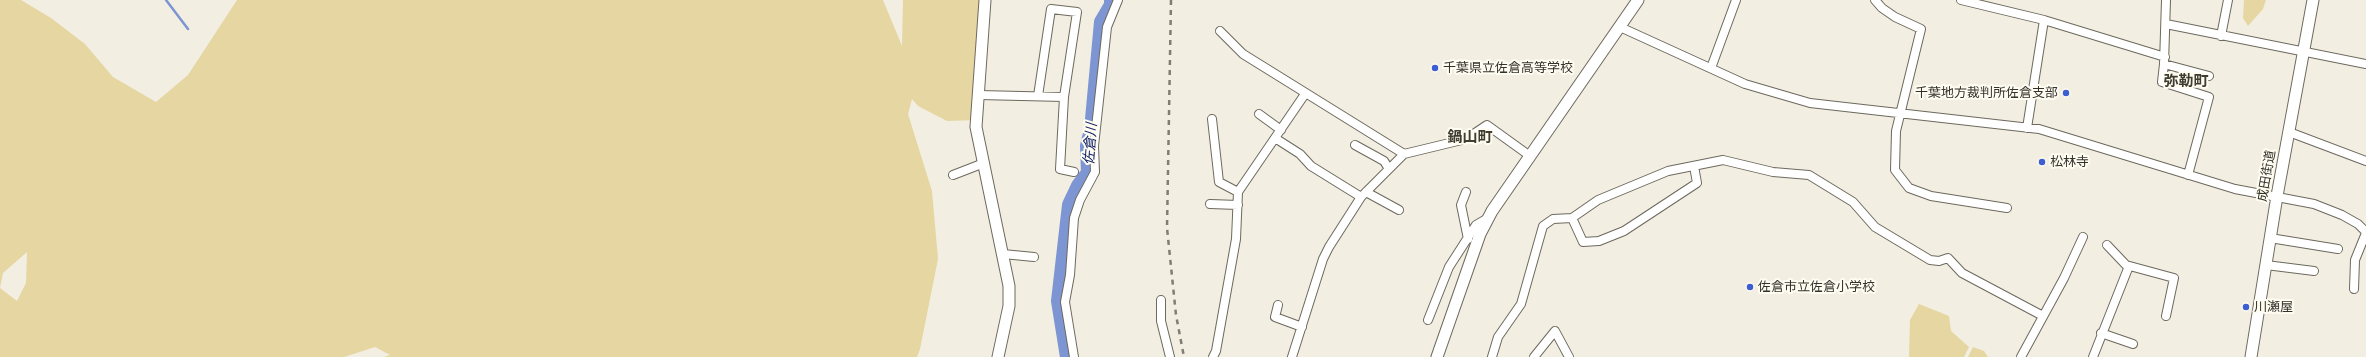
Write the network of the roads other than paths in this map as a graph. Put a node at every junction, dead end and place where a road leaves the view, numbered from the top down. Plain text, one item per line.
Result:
1 (985, 0) edge
2 (1118, 0) edge
3 (1638, 0) edge
4 (1736, 0) edge
5 (1875, 0) edge
6 (1961, 0) edge
7 (2166, 0) edge
8 (2228, 0) edge
9 (2313, 0) edge
10 (2044, 20) junction
11 (2166, 24) junction
12 (1620, 27) junction
13 (1220, 30) dead end
14 (2221, 36) junction
15 (2304, 51) junction
16 (2165, 60) junction
17 (2366, 64) edge
18 (1711, 68) junction
19 (2209, 76) dead end
20 (1305, 94) junction
21 (978, 95) junction
22 (1038, 96) junction
23 (1064, 97) junction
24 (1900, 113) junction
25 (1259, 114) dead end
26 (1212, 119) dead end
27 (2027, 128) junction
28 (1281, 130) junction
29 (2289, 132) junction
30 (1275, 138) junction
31 (1355, 145) dead end
32 (1404, 154) junction
33 (1530, 156) junction
34 (2366, 161) edge
35 (984, 163) junction
36 (1694, 166) junction
37 (1389, 169) junction
38 (1074, 172) dead end
39 (2188, 174) junction
40 (953, 175) dead end
41 (1238, 192) junction
42 (1466, 192) dead end
43 (1364, 194) junction
44 (2277, 196) junction
45 (1210, 204) dead end
46 (1238, 205) junction
47 (2007, 208) dead end
48 (1399, 210) dead end
49 (1488, 218) junction
50 (1572, 218) junction
51 (2366, 232) edge
52 (2083, 237) dead end
53 (1468, 238) junction
54 (2270, 238) junction
55 (2107, 245) dead end
56 (2338, 249) dead end
57 (1002, 254) junction
58 (1034, 257) dead end
59 (2266, 265) junction
60 (2129, 266) junction
61 (2314, 271) dead end
62 (2354, 289) dead end
63 (1161, 300) dead end
64 (1278, 305) dead end
65 (2042, 316) junction
66 (2166, 316) dead end
67 (1428, 320) dead end
68 (1302, 327) junction
69 (2101, 333) junction
70 (2133, 344) dead end
71 (1216, 356) edge
72 (998, 357) edge
73 (1074, 357) edge
74 (1170, 357) edge
75 (1292, 357) edge
76 (1437, 357) edge
77 (1492, 357) edge
78 (1534, 357) edge
79 (1569, 357) edge
80 (2021, 357) edge
81 (2093, 357) edge
82 (2251, 357) edge

1 - 21 street
2 - 73 street
3 - 12 street
4 - 18 street
5 - 24 street
6 - 10 street
7 - 11 street
8 - 14 street
9 - 15 street, 成田街道
10 - 16 street
10 - 27 street
11 - 14 street
11 - 16 street
12 - 18 street
12 - 33 street
13 - 20 street
14 - 15 street
15 - 17 street
15 - 29 street, 成田街道
16 - 19 street
16 - 39 street
18 - 24 street
20 - 28 street
20 - 32 street
21 - 22 street
21 - 35 street
22 - 23 street
22 - 23 street
23 - 38 street
24 - 27 street
24 - 47 street
25 - 28 street
26 - 41 street
27 - 39 street
28 - 30 street
29 - 34 street
29 - 44 street, 成田街道
30 - 41 street
30 - 43 street
31 - 37 street
32 - 33 street
32 - 37 street
33 - 49 street
35 - 40 street
35 - 57 street
36 - 50 street
36 - 50 street
36 - 65 street
37 - 43 street
39 - 44 street
41 - 46 street
42 - 53 street
43 - 48 street
43 - 68 street
44 - 51 street
44 - 54 street, 成田街道
45 - 46 street
46 - 71 street
49 - 53 street
49 - 76 street
50 - 77 street
51 - 62 street
52 - 65 street
53 - 67 street
54 - 56 street
54 - 59 street, 成田街道
55 - 60 street
57 - 58 street
57 - 72 street
59 - 61 street
59 - 82 street, 成田街道
60 - 66 street
60 - 69 street
63 - 74 street
64 - 68 street
65 - 80 street
68 - 75 street
69 - 70 street
69 - 81 street
78 - 79 street

